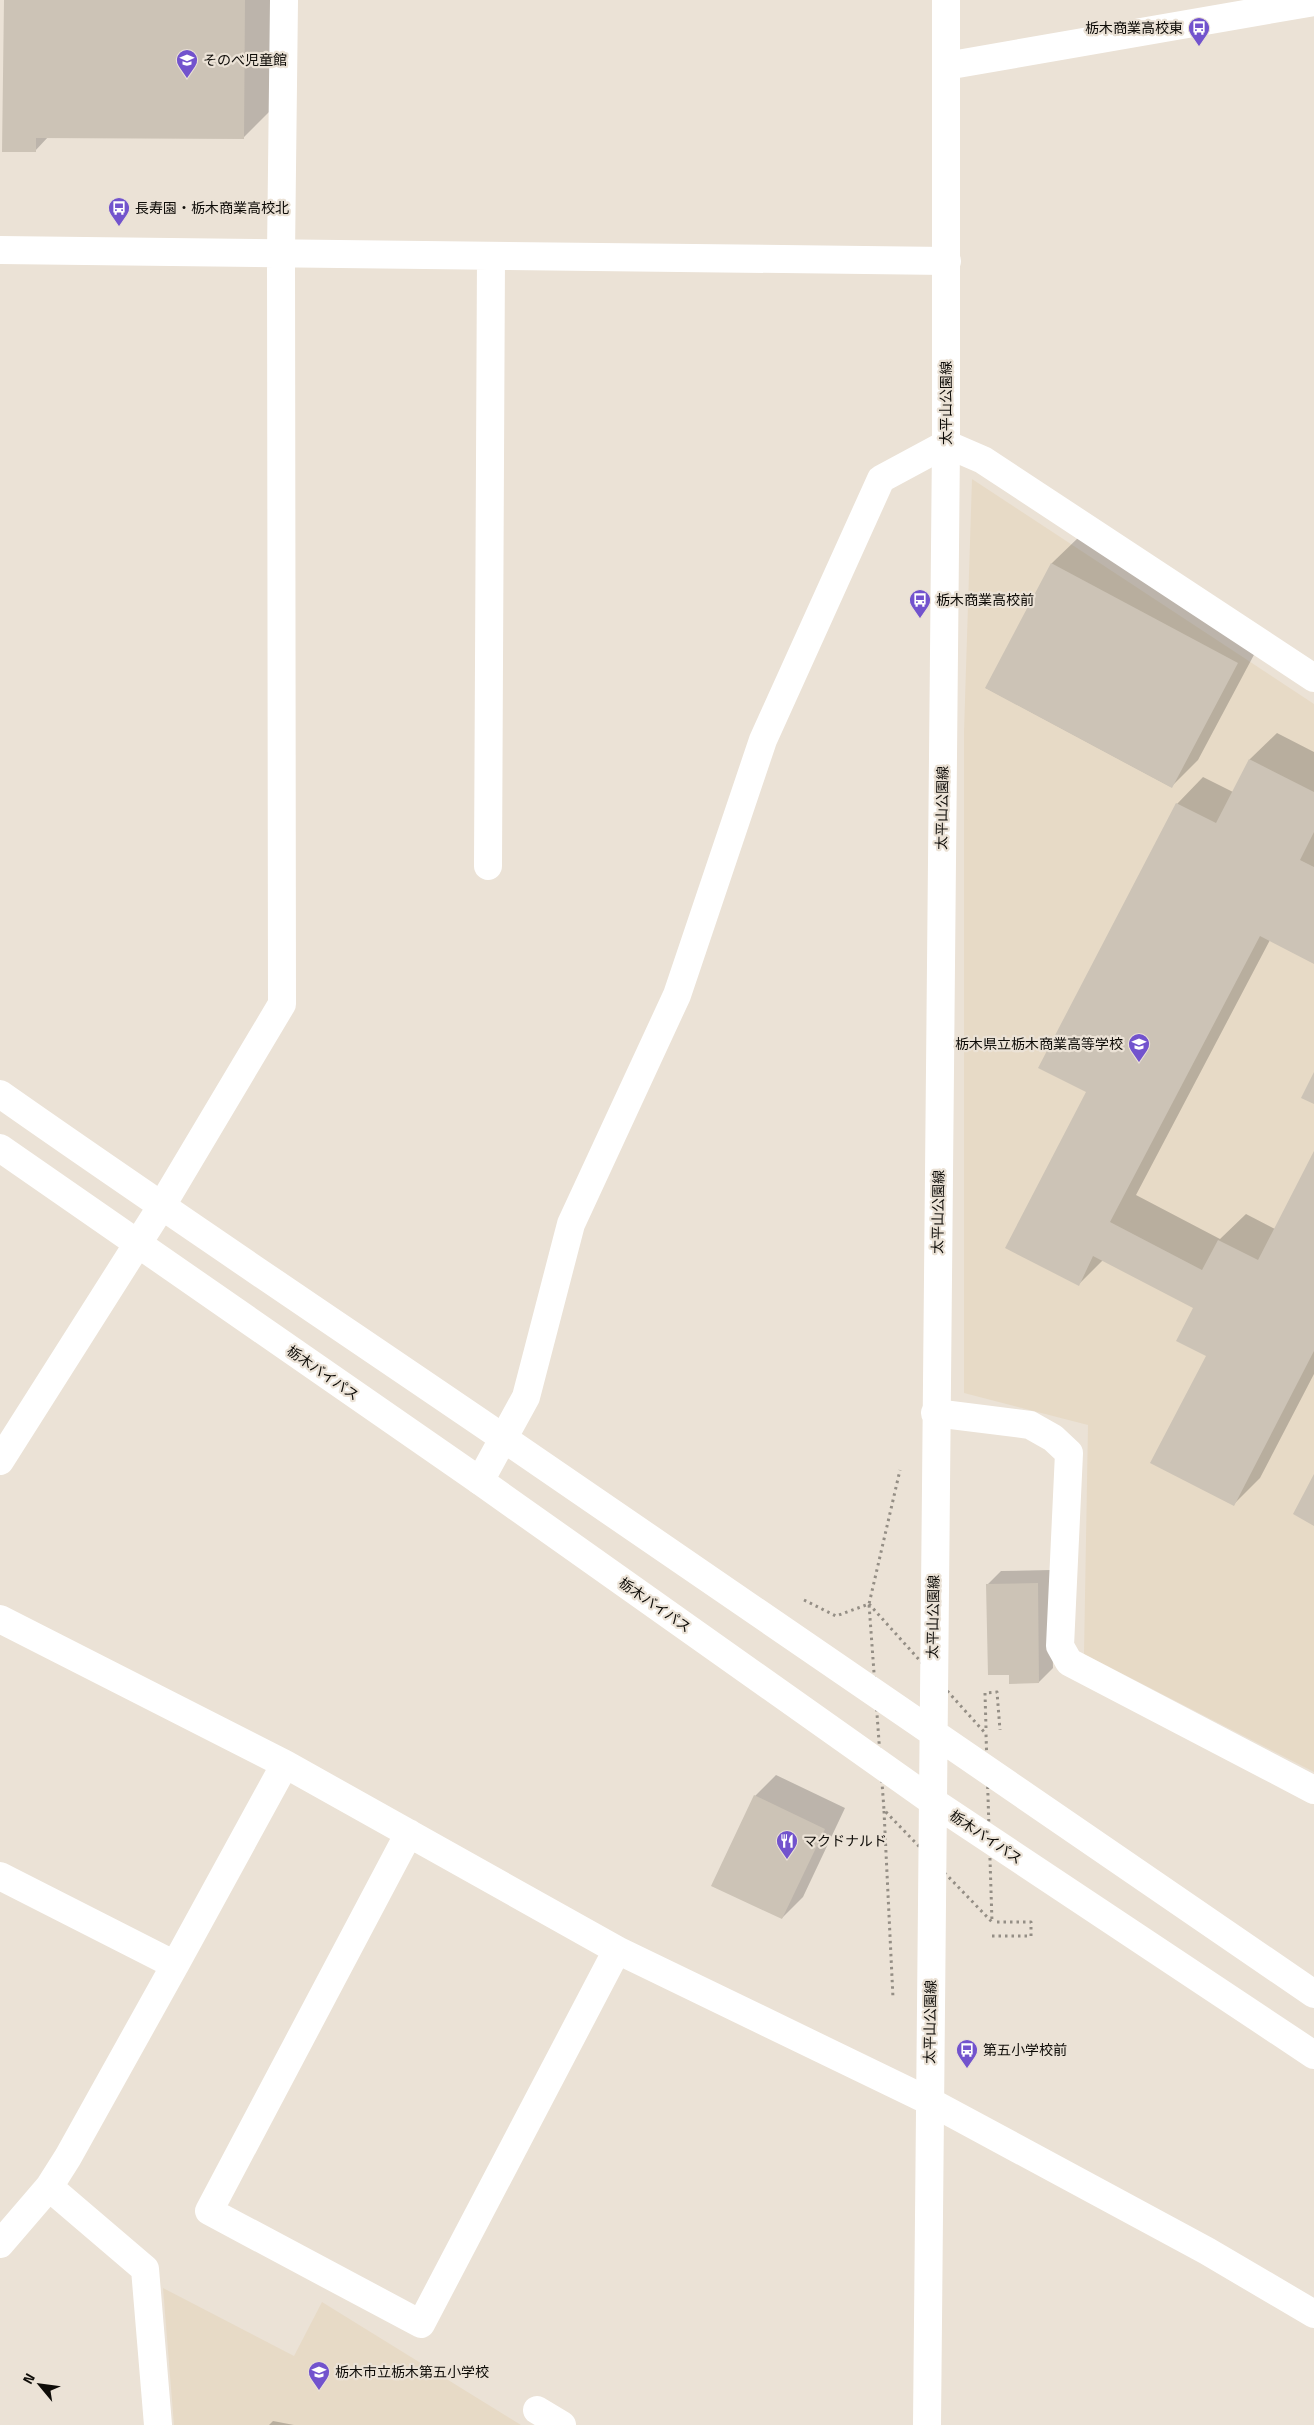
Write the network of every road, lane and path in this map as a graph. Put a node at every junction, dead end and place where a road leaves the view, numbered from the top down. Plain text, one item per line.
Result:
1 (284, 0) edge
2 (946, 0) edge
3 (1314, 2) edge
4 (946, 66) junction
5 (0, 250) edge
6 (281, 253) junction
7 (491, 256) junction
8 (947, 261) junction
9 (946, 444) junction
10 (1314, 678) edge
11 (488, 866) dead end
12 (0, 1094) edge
13 (0, 1148) edge
14 (161, 1207) junction
15 (136, 1244) junction
16 (936, 1413) junction
17 (504, 1438) junction
18 (0, 1461) edge
19 (900, 1469) dead end
20 (480, 1481) junction
21 (802, 1599) dead end
22 (0, 1619) edge
23 (1000, 1730) dead end
24 (932, 1734) junction
25 (986, 1734) dead end
26 (285, 1764) junction
27 (1314, 1790) edge
28 (932, 1801) junction
29 (876, 1804) dead end
30 (409, 1833) junction
31 (0, 1876) edge
32 (992, 1922) dead end
33 (992, 1936) dead end
34 (617, 1950) junction
35 (174, 1965) junction
36 (1314, 1994) edge
37 (893, 1998) dead end
38 (1314, 2054) edge
39 (929, 2101) junction
40 (50, 2187) junction
41 (1, 2242) edge
42 (1314, 2314) edge
43 (537, 2410) dead end
44 (158, 2425) edge
45 (562, 2425) edge
46 (928, 2425) edge

1 - 6 street
2 - 4 street, 太平山公園線
3 - 4 street
4 - 8 street, 太平山公園線
5 - 6 street
6 - 7 street
6 - 14 street
7 - 8 street
7 - 11 street
8 - 9 street, 太平山公園線
9 - 10 street
9 - 16 street, 太平山公園線
9 - 17 street
12 - 14 street
13 - 15 street, 栃木バイパス
14 - 15 street
14 - 17 street
15 - 18 street
15 - 20 street, 栃木バイパス
16 - 24 street, 太平山公園線
16 - 27 street
17 - 20 street
17 - 24 street
19 - 21 path
20 - 28 street, 栃木バイパス
22 - 26 street
23 - 25 path
24 - 28 street, 太平山公園線
24 - 36 street
26 - 30 street
26 - 35 street
28 - 38 street, 栃木バイパス
28 - 39 street, 太平山公園線
29 - 37 path
30 - 34 street
30 - 34 street
31 - 35 street
32 - 33 path
34 - 39 street
35 - 40 street
39 - 42 street
39 - 46 street, 太平山公園線
40 - 41 street
40 - 44 street
43 - 45 street

